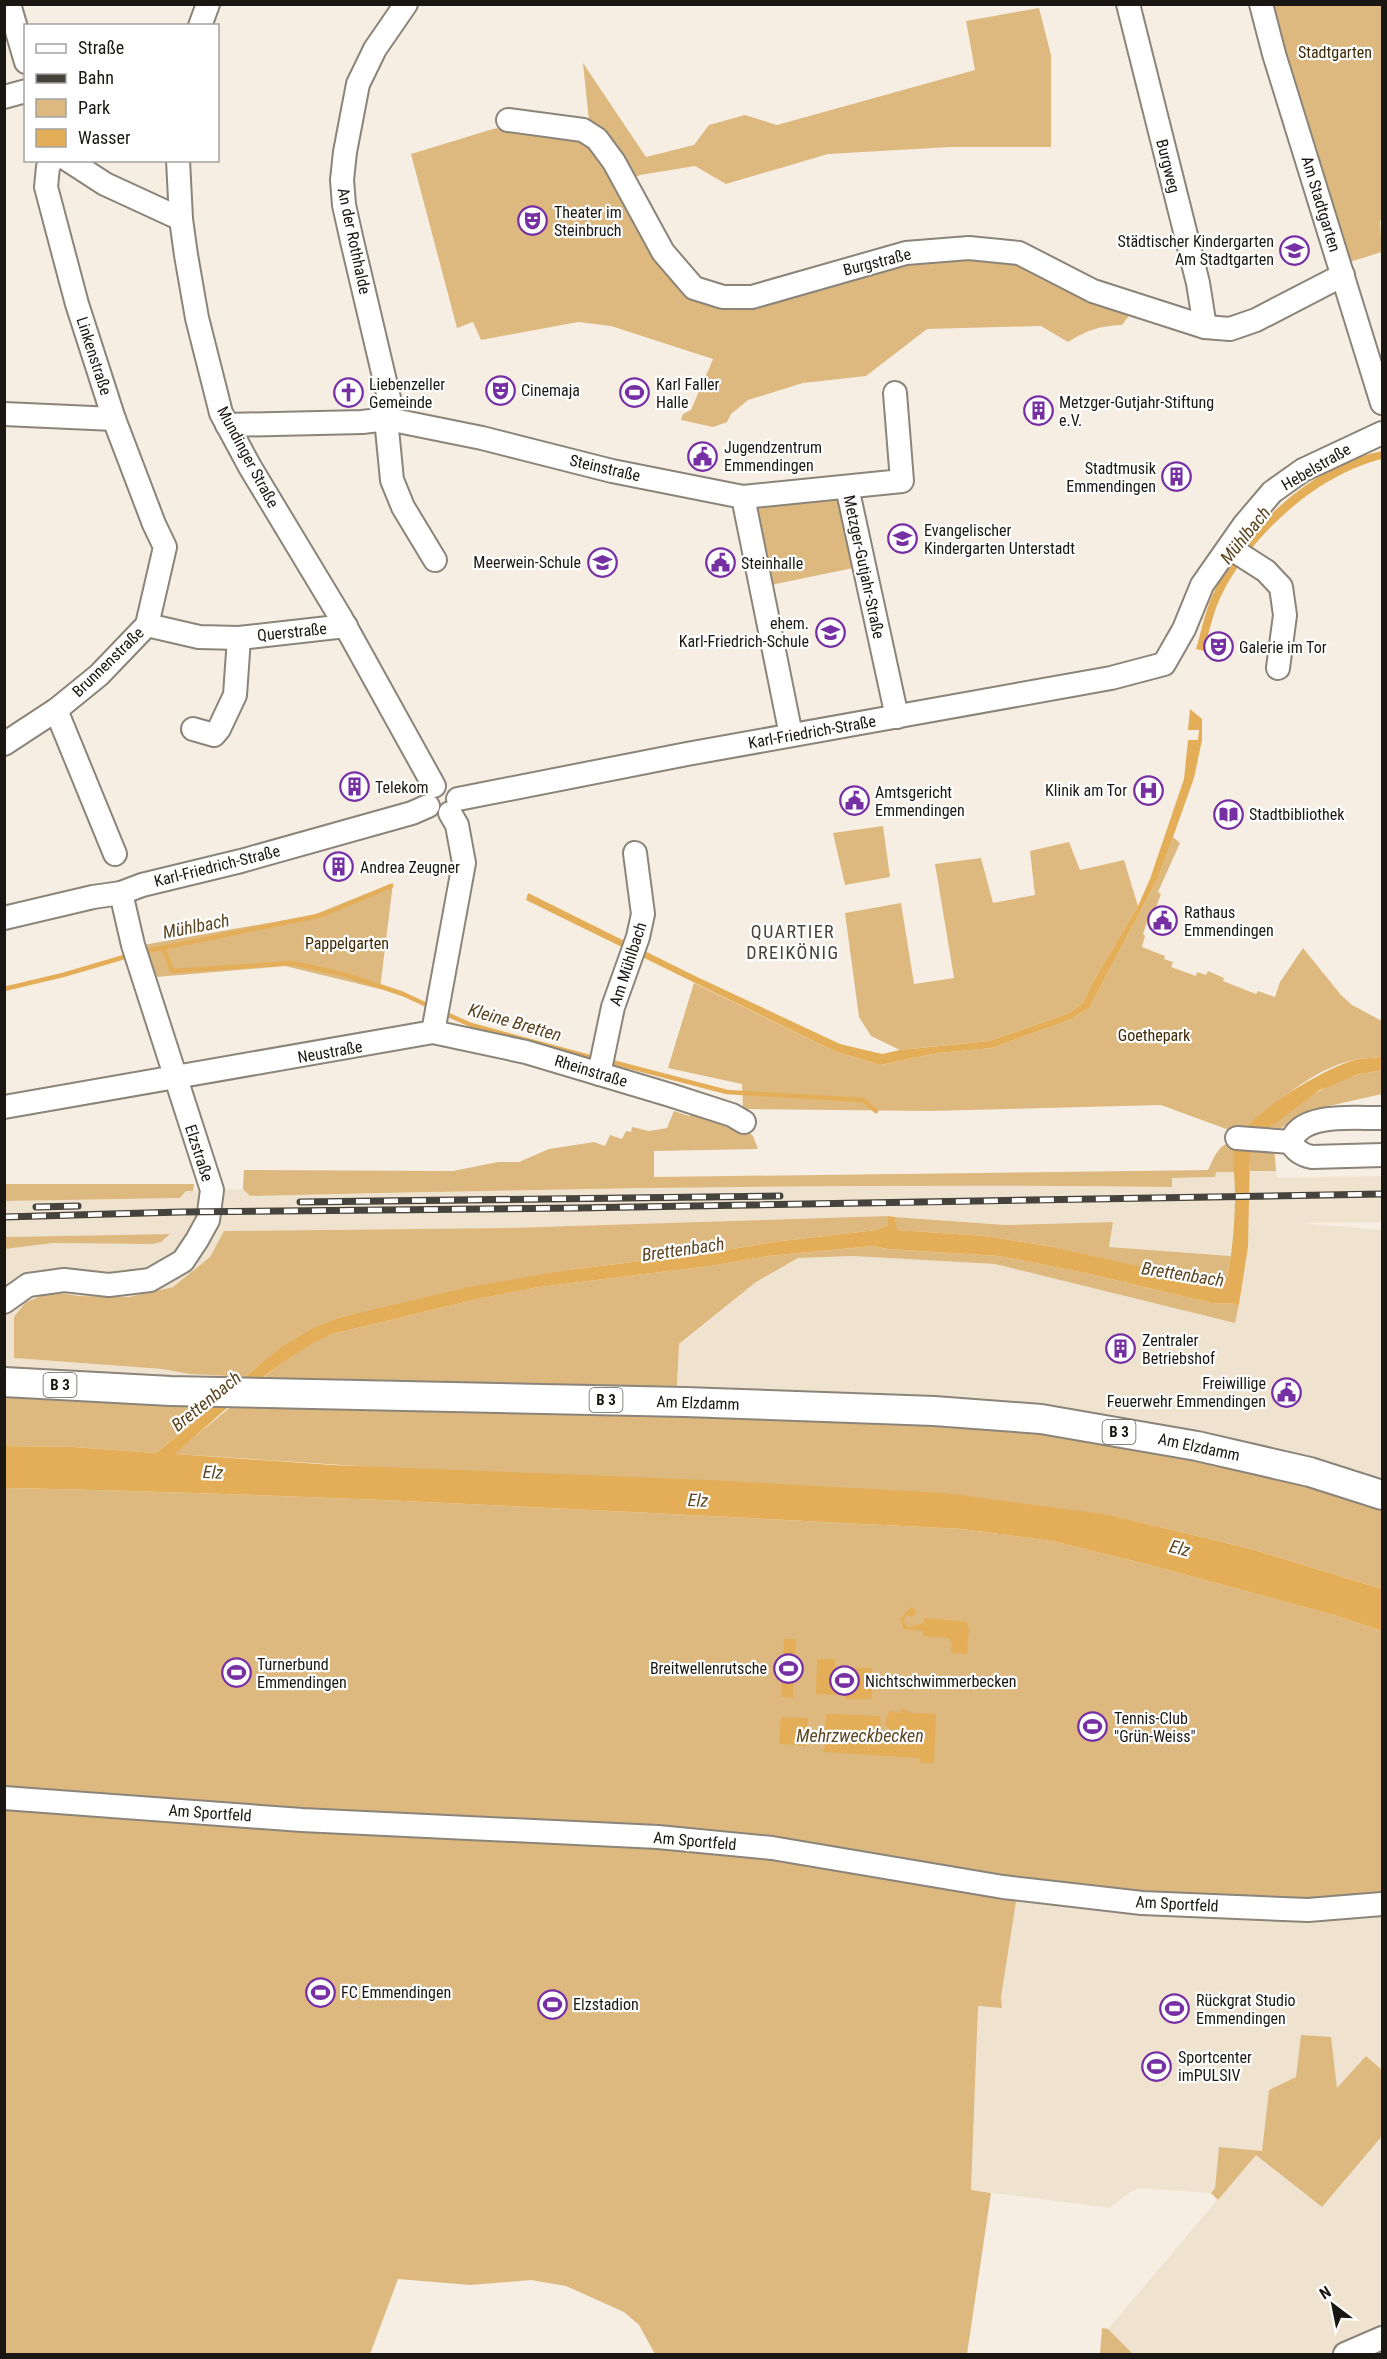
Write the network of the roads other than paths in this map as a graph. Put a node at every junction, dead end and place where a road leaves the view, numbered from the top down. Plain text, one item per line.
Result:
1 (9, 4) edge
2 (208, 4) edge
3 (406, 4) edge
4 (1128, 4) edge
5 (1261, 4) edge
6 (201, 24) edge
7 (24, 55) edge
8 (24, 92) edge
9 (4, 97) edge
10 (508, 120) dead end
11 (51, 162) edge
12 (71, 162) edge
13 (178, 162) edge
14 (181, 219) junction
15 (1343, 274) junction
16 (1205, 327) junction
17 (895, 393) dead end
18 (1383, 403) edge
19 (4, 414) edge
20 (114, 419) junction
21 (388, 419) junction
22 (227, 425) junction
23 (1383, 433) edge
24 (847, 487) junction
25 (743, 497) junction
26 (165, 548) joint
27 (1238, 553) junction
28 (435, 560) dead end
29 (147, 625) junction
30 (346, 626) junction
31 (239, 638) junction
32 (1164, 663) joint
33 (1278, 668) dead end
34 (56, 710) junction
35 (897, 717) junction
36 (193, 729) dead end
37 (791, 735) junction
38 (4, 744) edge
39 (431, 796) junction
40 (454, 806) junction
41 (635, 853) dead end
42 (115, 854) dead end
43 (121, 893) junction
44 (4, 918) edge
45 (435, 1021) junction
46 (601, 1065) junction
47 (175, 1079) junction
48 (4, 1107) edge
49 (1383, 1119) edge
50 (744, 1122) dead end
51 (1237, 1138) dead end
52 (1291, 1142) junction
53 (1383, 1155) edge
54 (4, 1302) edge
55 (4, 1382) edge
56 (1383, 1495) edge
57 (4, 1798) edge
58 (1383, 1904) edge
59 (1383, 2338) edge
60 (1345, 2355) edge

1 - 7 street
2 - 6 street
3 - 21 street, An der Rothhalde
4 - 16 street, Burgweg
5 - 15 street, Am Stadtgarten
8 - 9 street
10 - 16 street, Burgstraße
11 - 20 street, Linkenstraße
12 - 14 street
13 - 14 street, Mundinger Straße
14 - 22 street, Mundinger Straße
15 - 16 street, Burgstraße
15 - 18 street, Am Stadtgarten
17 - 24 street, Metzger-Gutjahr-Straße
19 - 20 street
20 - 26 street, Linkenstraße
21 - 22 street, Steinstraße
21 - 25 street, Steinstraße
21 - 28 street, An der Rothhalde
22 - 30 street, Mundinger Straße
23 - 27 street, Hebelstraße
24 - 25 street, Steinstraße
24 - 35 street, Metzger-Gutjahr-Straße
25 - 37 street
26 - 29 street, Brunnenstraße
27 - 32 street, Hebelstraße
27 - 33 street
29 - 31 street, Querstraße
29 - 34 street, Brunnenstraße
30 - 31 street, Querstraße
30 - 39 street, Mundinger Straße
31 - 36 street, Querstraße
32 - 35 street, Karl-Friedrich-Straße
34 - 38 street, Brunnenstraße
34 - 42 street
35 - 37 street, Karl-Friedrich-Straße
37 - 40 street, Karl-Friedrich-Straße
39 - 40 street
39 - 43 street, Karl-Friedrich-Straße
40 - 45 street
41 - 46 street, Am Mühlbach
43 - 44 street, Karl-Friedrich-Straße
43 - 47 street, Elzstraße
45 - 46 street, Rheinstraße
45 - 47 street, Neustraße
46 - 50 street, Rheinstraße
47 - 48 street, Neustraße
47 - 54 street, Elzstraße
49 - 52 street
51 - 52 street
52 - 53 street
55 - 56 main road, Am Elzdamm / B 3
57 - 58 street, Am Sportfeld
59 - 60 street

